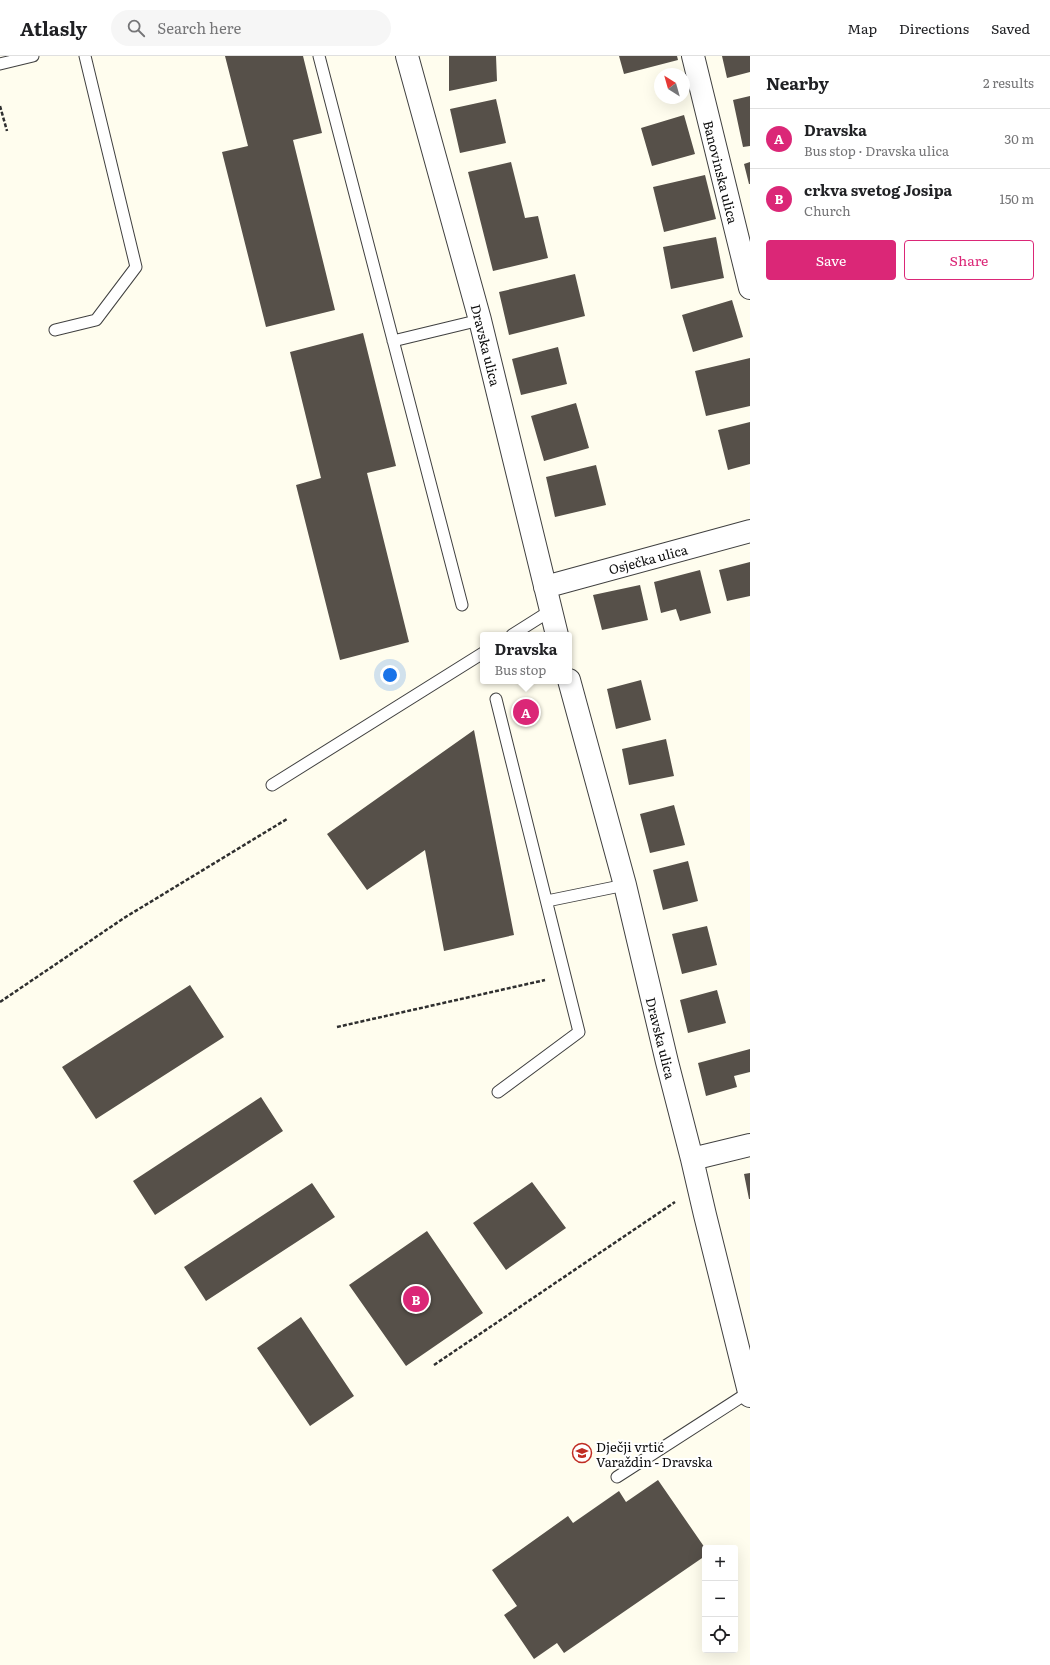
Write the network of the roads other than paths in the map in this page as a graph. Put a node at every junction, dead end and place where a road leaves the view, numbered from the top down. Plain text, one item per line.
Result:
1 (33, 56) edge
2 (85, 56) edge
3 (319, 56) edge
4 (407, 56) edge
5 (693, 56) edge
6 (0, 64) edge
7 (750, 288) edge
8 (480, 320) junction
9 (55, 330) dead end
10 (393, 341) junction
11 (750, 531) edge
12 (545, 587) junction
13 (462, 605) dead end
14 (550, 611) junction
15 (517, 632) edge
16 (556, 632) edge
17 (480, 655) edge
18 (570, 684) edge
19 (496, 699) dead end
20 (272, 785) dead end
21 (624, 885) junction
22 (547, 901) junction
23 (498, 1092) dead end
24 (750, 1144) edge
25 (692, 1158) junction
26 (749, 1394) edge
27 (617, 1477) dead end

1 - 6 lane
2 - 9 lane
3 - 10 lane
4 - 8 street, Dravska ulica
5 - 7 street, Banovinska ulica
8 - 10 lane
8 - 12 street, Dravska ulica
10 - 13 lane
11 - 12 street, Osječka ulica
12 - 14 street, Dravska ulica
14 - 15 lane
14 - 16 street, Dravska ulica
17 - 20 lane
18 - 21 street, Dravska ulica
19 - 22 lane
21 - 22 lane
21 - 25 street, Dravska ulica
22 - 23 lane
24 - 25 street
25 - 26 street, Dravska ulica
26 - 27 lane

